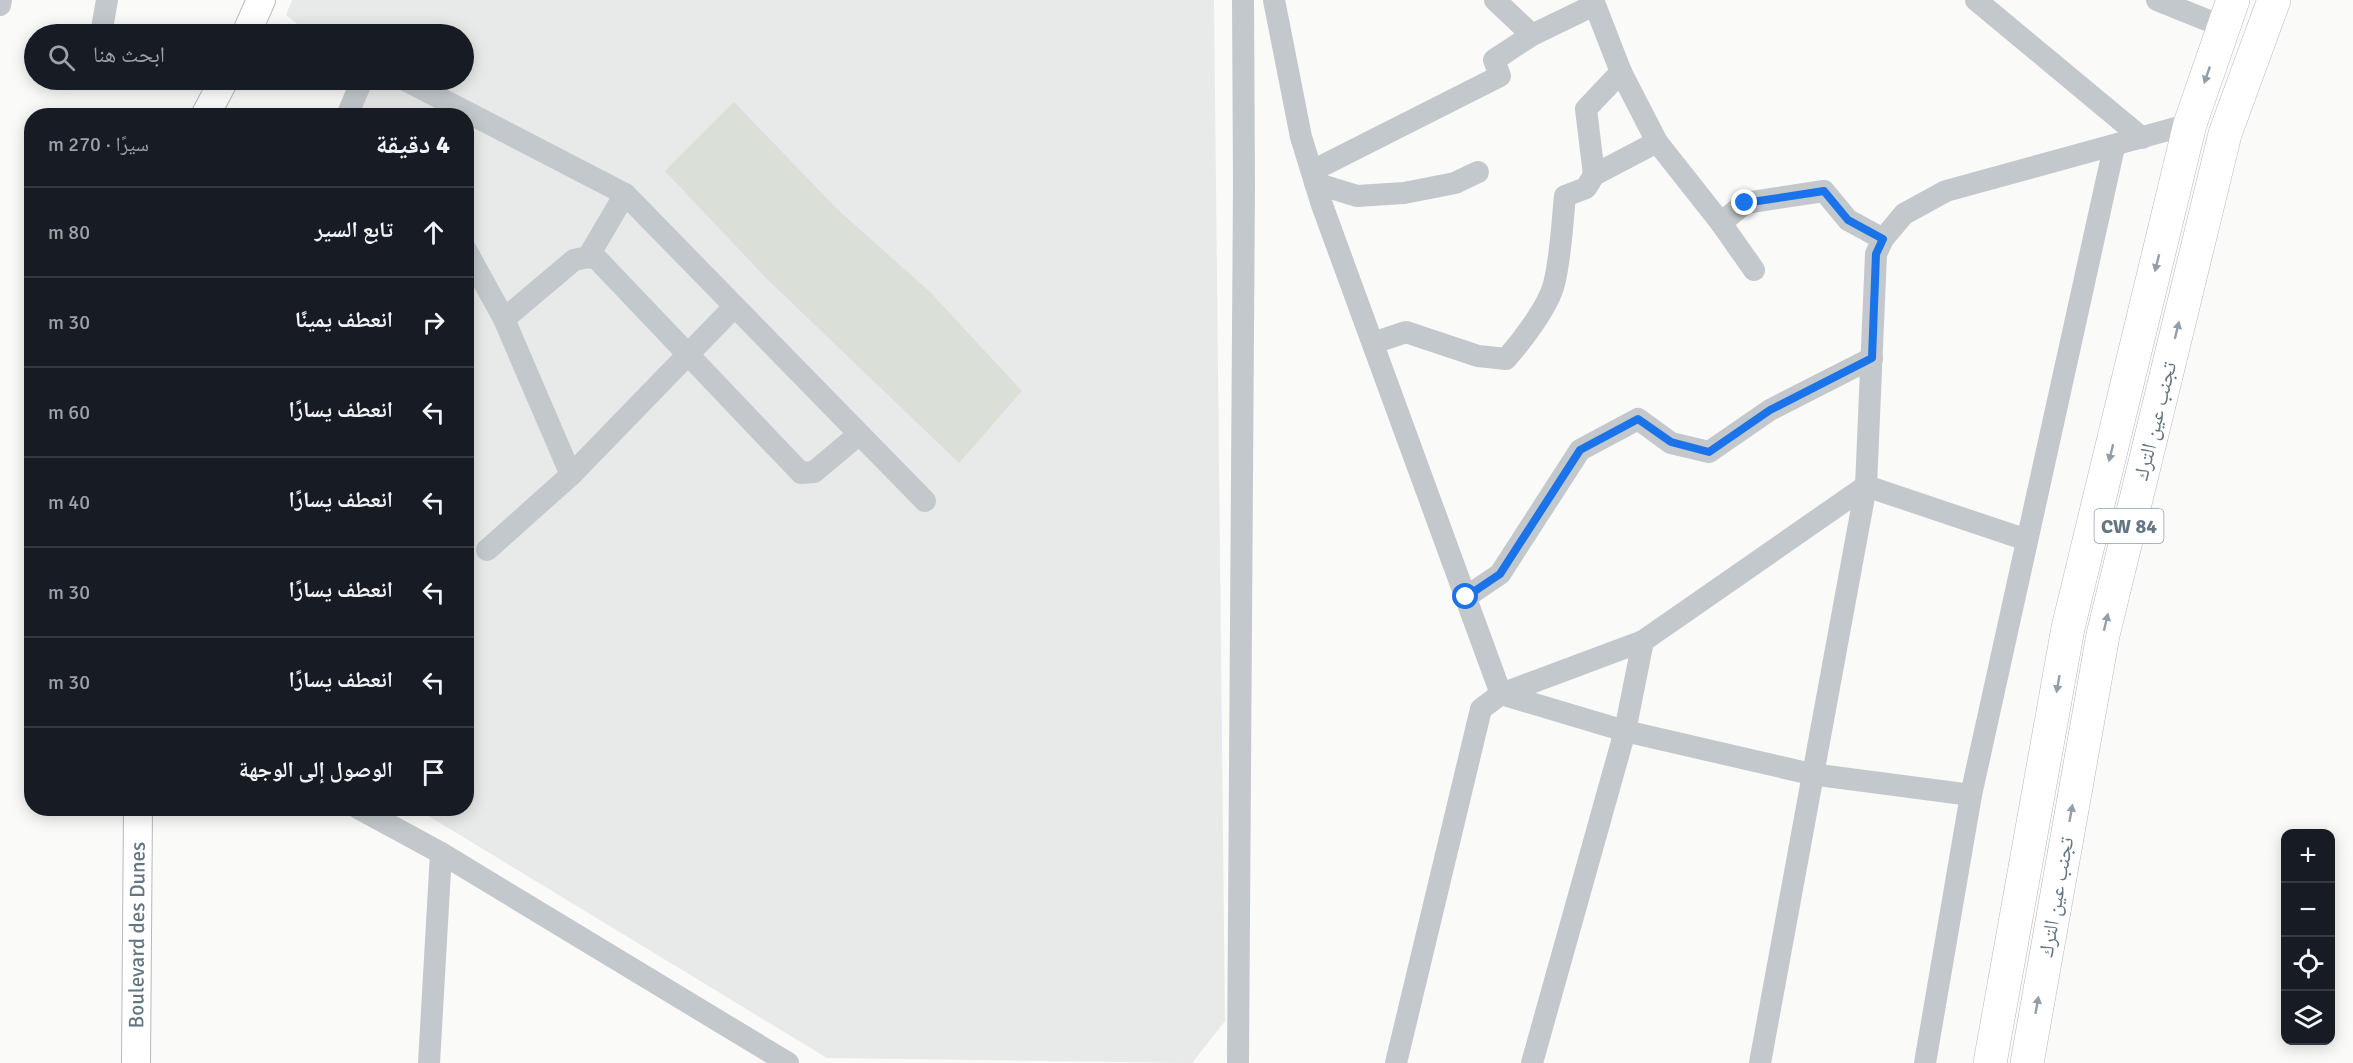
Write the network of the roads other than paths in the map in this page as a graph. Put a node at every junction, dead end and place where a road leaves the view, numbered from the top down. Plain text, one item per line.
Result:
1 (1, 0) edge
2 (107, 0) edge
3 (261, 0) edge
4 (1243, 0) edge
5 (1274, 0) edge
6 (1495, 0) edge
7 (1976, 0) edge
8 (2274, 0) edge
9 (2161, 1) edge
10 (1594, 3) edge
11 (0, 5) edge
12 (2228, 13) edge
13 (102, 24) edge
14 (253, 24) edge
15 (1532, 35) junction
16 (1621, 72) junction
17 (219, 90) edge
18 (358, 90) edge
19 (424, 90) edge
20 (210, 108) edge
21 (350, 108) edge
22 (459, 108) edge
23 (474, 116) edge
24 (2190, 124) junction
25 (2142, 138) junction
26 (1657, 142) junction
27 (2114, 147) junction
28 (1478, 172) dead end
29 (1594, 175) junction
30 (1314, 177) junction
31 (625, 194) junction
32 (1721, 223) junction
33 (1883, 239) junction
34 (588, 257) junction
35 (474, 265) edge
36 (1754, 270) dead end
37 (734, 307) junction
38 (504, 319) junction
39 (1373, 343) junction
40 (687, 355) junction
41 (1872, 358) junction
42 (858, 435) junction
43 (571, 475) junction
44 (1866, 486) junction
45 (925, 501) dead end
46 (2027, 540) junction
47 (487, 550) dead end
48 (1466, 597) junction
49 (1642, 641) junction
50 (1501, 694) junction
51 (1624, 731) junction
52 (1811, 774) junction
53 (1971, 795) junction
54 (138, 816) edge
55 (373, 816) edge
56 (441, 853) junction
57 (136, 1063) edge
58 (429, 1063) edge
59 (788, 1063) edge
60 (1238, 1063) edge
61 (1396, 1063) edge
62 (1532, 1063) edge
63 (1760, 1063) edge
64 (1925, 1063) edge
65 (1989, 1063) edge
66 (2027, 1063) edge

1 - 11 street
2 - 13 street
3 - 14 main road
4 - 60 street
5 - 30 street
6 - 15 street
7 - 25 street
66 -> 8 highway, تجنب عين الترك / CW 84
9 - 12 street
10 - 15 street
10 - 16 street
12 -> 24 highway, تجنب عين الترك / CW 84
15 - 30 street
16 - 26 street
16 - 29 street
17 - 20 main road
18 - 21 street
19 - 22 street
23 - 31 street
24 - 25 street
24 -> 65 highway, تجنب عين الترك / CW 84
25 - 27 street
26 - 29 street
26 - 32 street
27 - 33 street
27 - 46 street
28 - 30 street
29 - 39 street
30 - 39 street
31 - 34 street
31 - 37 street
32 - 33 street
32 - 36 street
33 - 41 street
34 - 38 street
34 - 40 street
35 - 38 street
37 - 40 street
37 - 42 street
38 - 43 street
39 - 48 street
40 - 42 street
40 - 43 street
41 - 44 street
41 - 48 street
42 - 45 street
43 - 47 street
44 - 46 street
44 - 49 street
44 - 52 street
46 - 53 street
48 - 50 street
49 - 50 street
49 - 51 street
50 - 51 street
50 - 61 street
51 - 52 street
51 - 62 street
52 - 53 street
52 - 63 street
53 - 64 street
54 - 57 main road, Boulevard des Dunes
55 - 56 street
56 - 58 street
56 - 59 street

